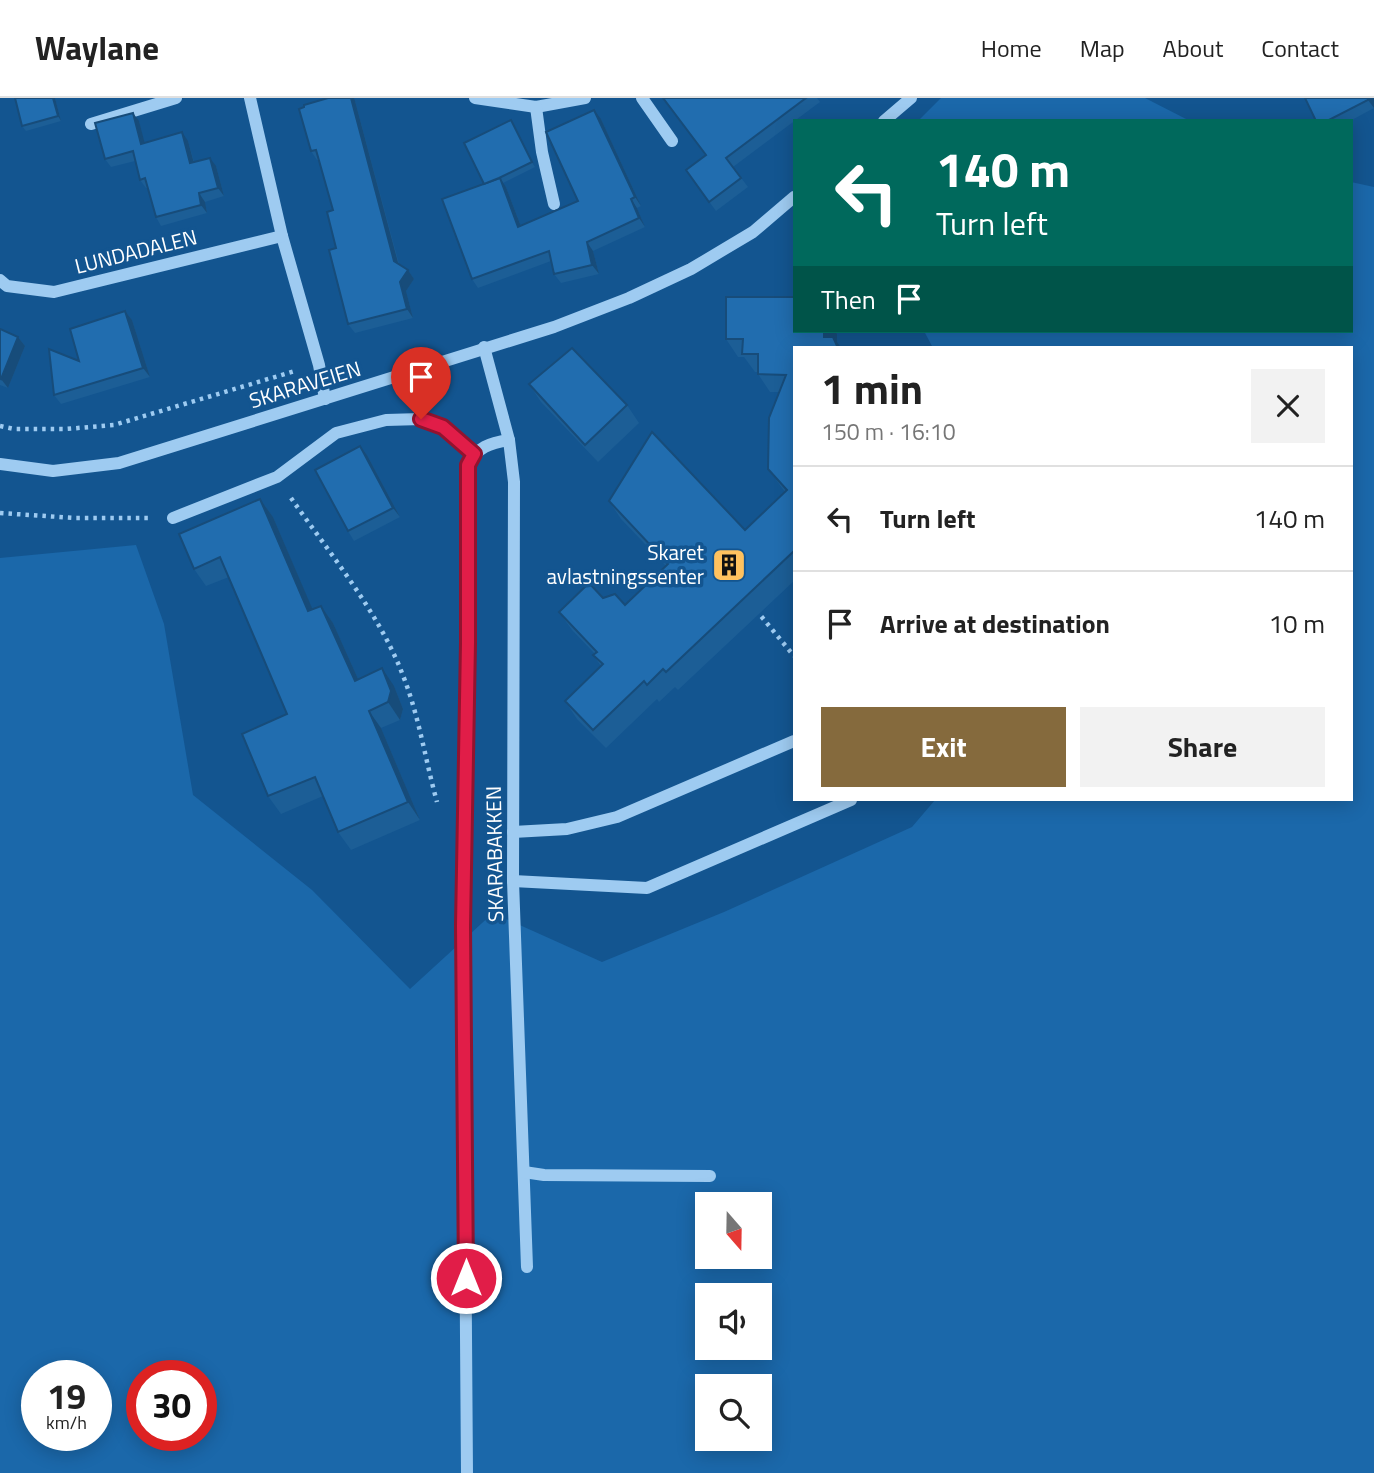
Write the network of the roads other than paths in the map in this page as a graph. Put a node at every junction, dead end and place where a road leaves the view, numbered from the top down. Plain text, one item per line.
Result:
1 (176, 98) edge
2 (250, 98) edge
3 (475, 98) edge
4 (585, 98) edge
5 (642, 98) edge
6 (911, 98) edge
7 (536, 107) junction
8 (886, 119) edge
9 (91, 124) dead end
10 (672, 141) dead end
11 (793, 198) edge
12 (554, 204) dead end
13 (282, 236) junction
14 (0, 280) edge
15 (484, 348) junction
16 (325, 399) junction
17 (509, 440) junction
18 (474, 454) junction
19 (0, 464) edge
20 (173, 518) road end
21 (793, 741) edge
22 (849, 801) edge
23 (513, 832) junction
24 (513, 881) junction
25 (524, 1172) junction
26 (710, 1176) dead end
27 (527, 1267) dead end
28 (467, 1473) edge

1 - 9 street
2 - 13 street
3 - 7 street
4 - 7 street
5 - 10 street
6 - 8 street
7 - 12 street
11 - 15 street, SKARAVEIEN
13 - 14 street, LUNDADALEN
13 - 16 street
15 - 16 street, SKARAVEIEN
15 - 17 street, SKARABAKKEN
16 - 19 street, SKARAVEIEN
17 - 18 street
17 - 23 street, SKARABAKKEN
18 - 20 street
18 - 28 street, SKARABAKKEN
21 - 23 street
22 - 24 street
23 - 24 street, SKARABAKKEN
24 - 25 street, SKARABAKKEN
25 - 26 street
25 - 27 street, SKARABAKKEN

